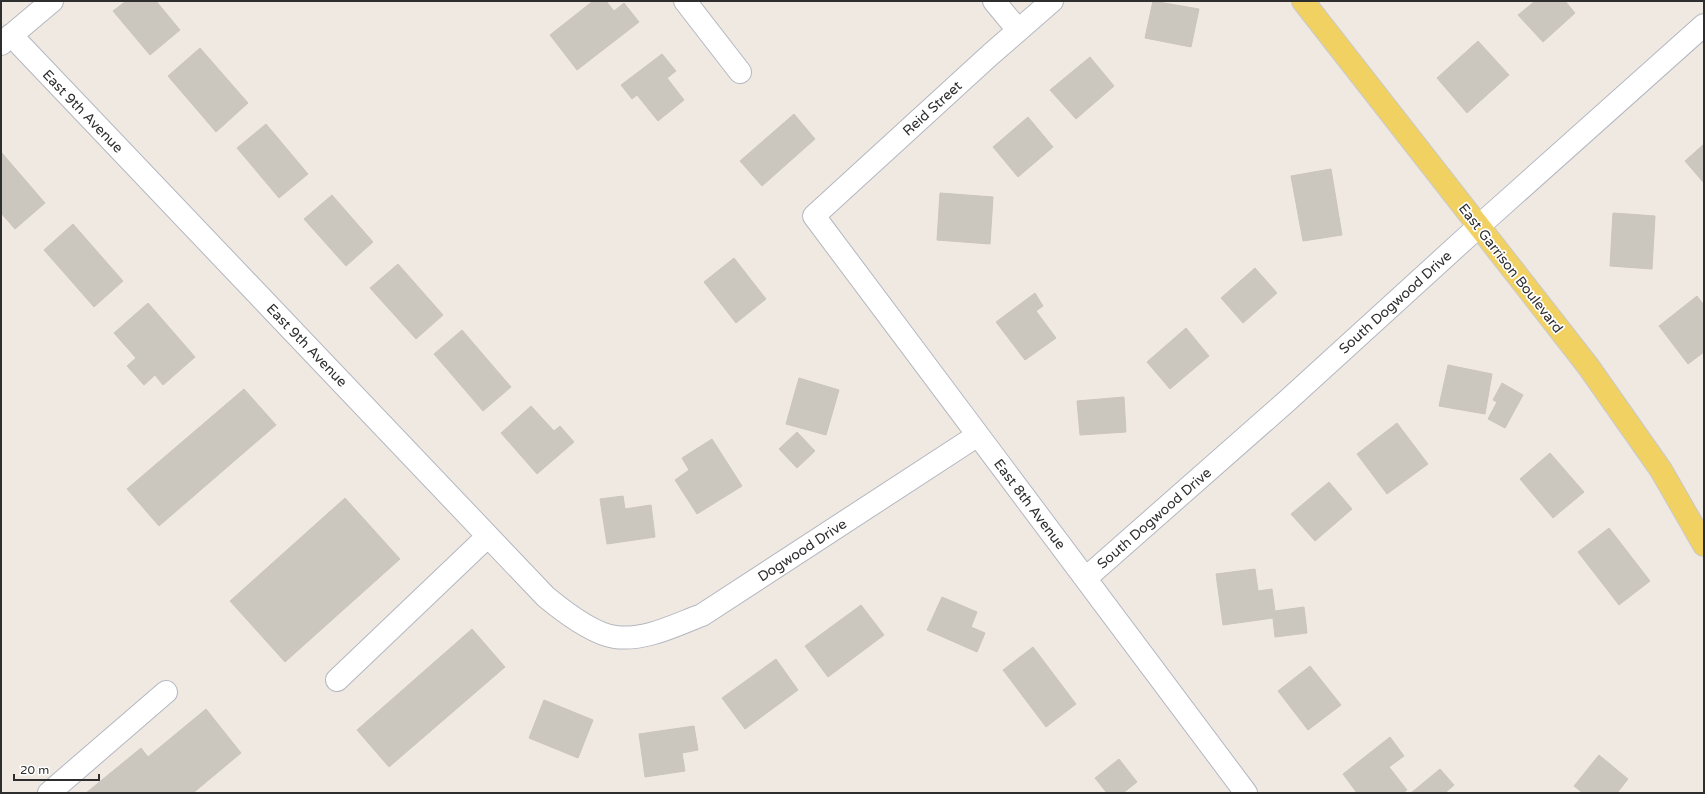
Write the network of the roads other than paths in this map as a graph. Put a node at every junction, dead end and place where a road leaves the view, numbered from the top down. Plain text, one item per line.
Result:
1 (52, 1) edge
2 (685, 1) edge
3 (994, 1) edge
4 (1052, 1) edge
5 (1303, 1) edge
6 (1704, 25) edge
7 (1018, 30) junction
8 (6, 39) edge
9 (740, 72) dead end
10 (814, 216) joint
11 (1479, 226) junction
12 (978, 435) junction
13 (488, 536) junction
14 (1704, 545) edge
15 (1086, 578) junction
16 (615, 637) joint
17 (337, 680) dead end
18 (166, 692) dead end
19 (49, 793) edge
20 (1246, 793) edge

1 - 8 street
2 - 9 street
3 - 7 street
4 - 7 street, Reid Street
5 - 11 main road, East Garrison Boulevard
6 - 11 street, South Dogwood Drive
7 - 10 street, Reid Street
8 - 13 street, East 9th Avenue
10 - 12 street, East 8th Avenue
11 - 14 main road, East Garrison Boulevard
11 - 15 street, South Dogwood Drive
12 - 15 street, East 8th Avenue
12 - 16 street, Dogwood Drive
13 - 16 street, East 9th Avenue
13 - 17 street
15 - 20 street, East 8th Avenue
18 - 19 street

